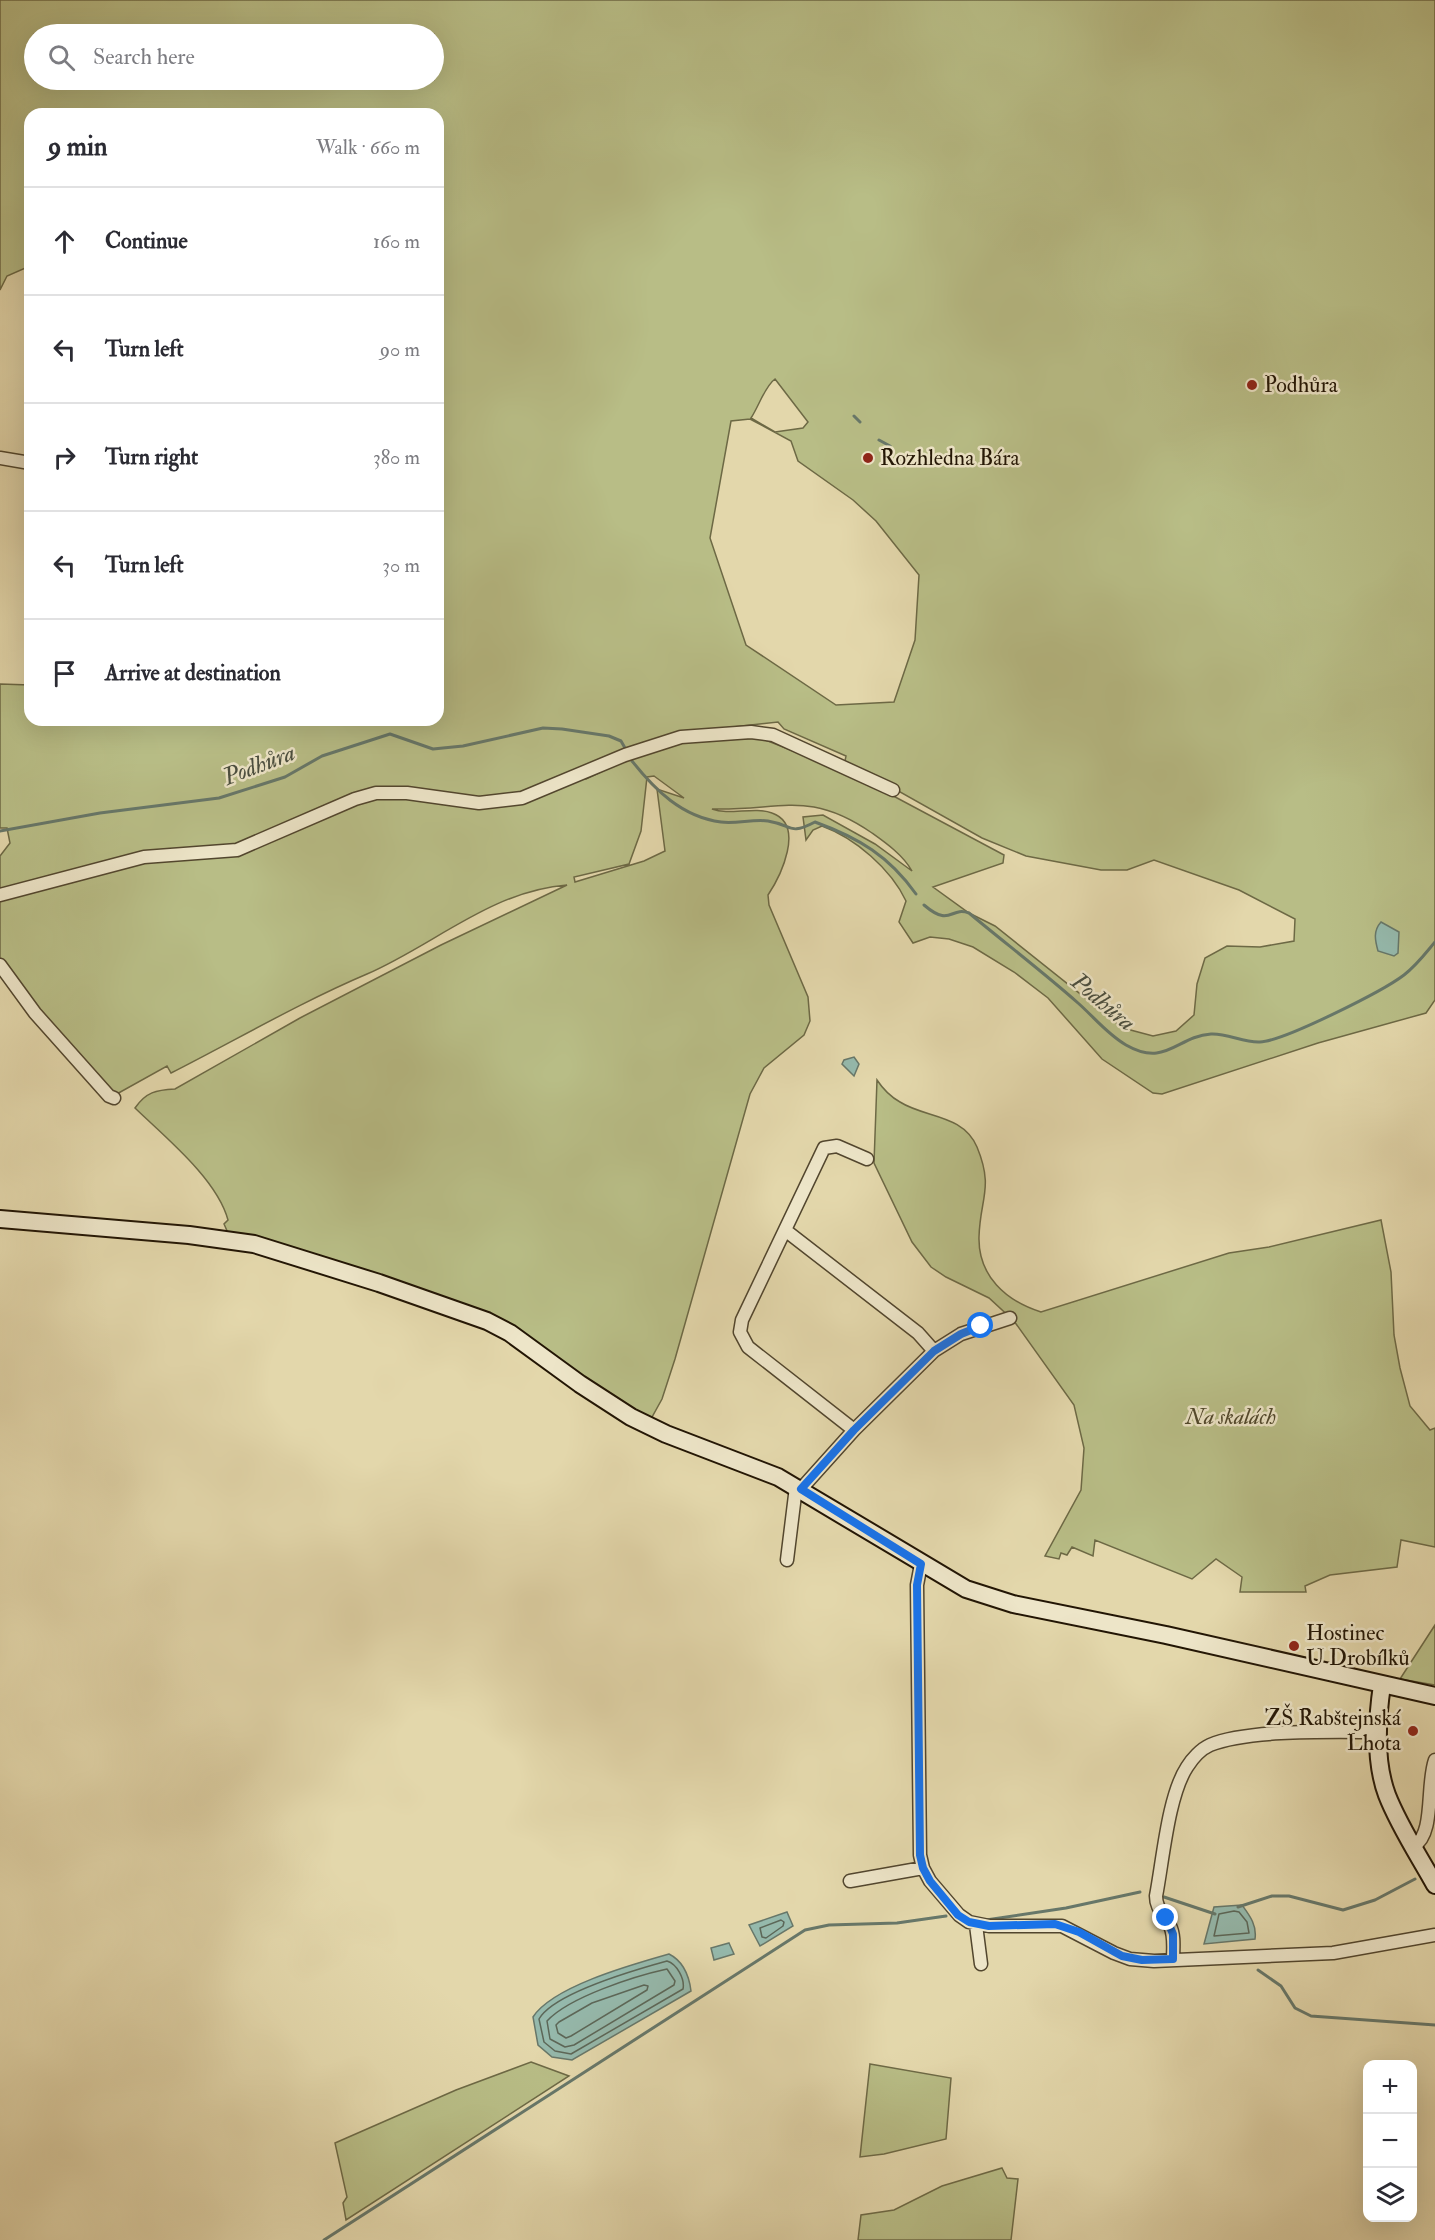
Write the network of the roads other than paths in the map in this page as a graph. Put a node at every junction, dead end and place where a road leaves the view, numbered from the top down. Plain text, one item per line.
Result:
1 (0, 458) edge
2 (24, 461) edge
3 (893, 790) dead end
4 (0, 895) edge
5 (0, 965) edge
6 (114, 1098) dead end
7 (867, 1160) dead end
8 (0, 1219) edge
9 (785, 1230) junction
10 (1010, 1318) dead end
11 (934, 1351) junction
12 (854, 1430) junction
13 (799, 1488) junction
14 (787, 1560) dead end
15 (921, 1564) junction
16 (1382, 1685) junction
17 (1435, 1696) edge
18 (1379, 1732) junction
19 (1435, 1760) edge
20 (1414, 1846) junction
21 (923, 1868) junction
22 (850, 1881) dead end
23 (1435, 1886) edge
24 (976, 1925) junction
25 (1435, 1935) edge
26 (1173, 1959) junction
27 (981, 1964) dead end

1 - 2 street
3 - 4 street
5 - 6 street
7 - 9 street
8 - 13 main road
9 - 11 street
9 - 12 street
10 - 11 street
11 - 12 street
12 - 13 street
13 - 14 street
13 - 15 main road
15 - 16 main road
15 - 21 street
16 - 17 main road
16 - 18 main road
18 - 20 main road
18 - 26 street
19 - 20 street
20 - 23 main road
21 - 22 street
21 - 24 street
24 - 26 street
24 - 27 street
25 - 26 street

